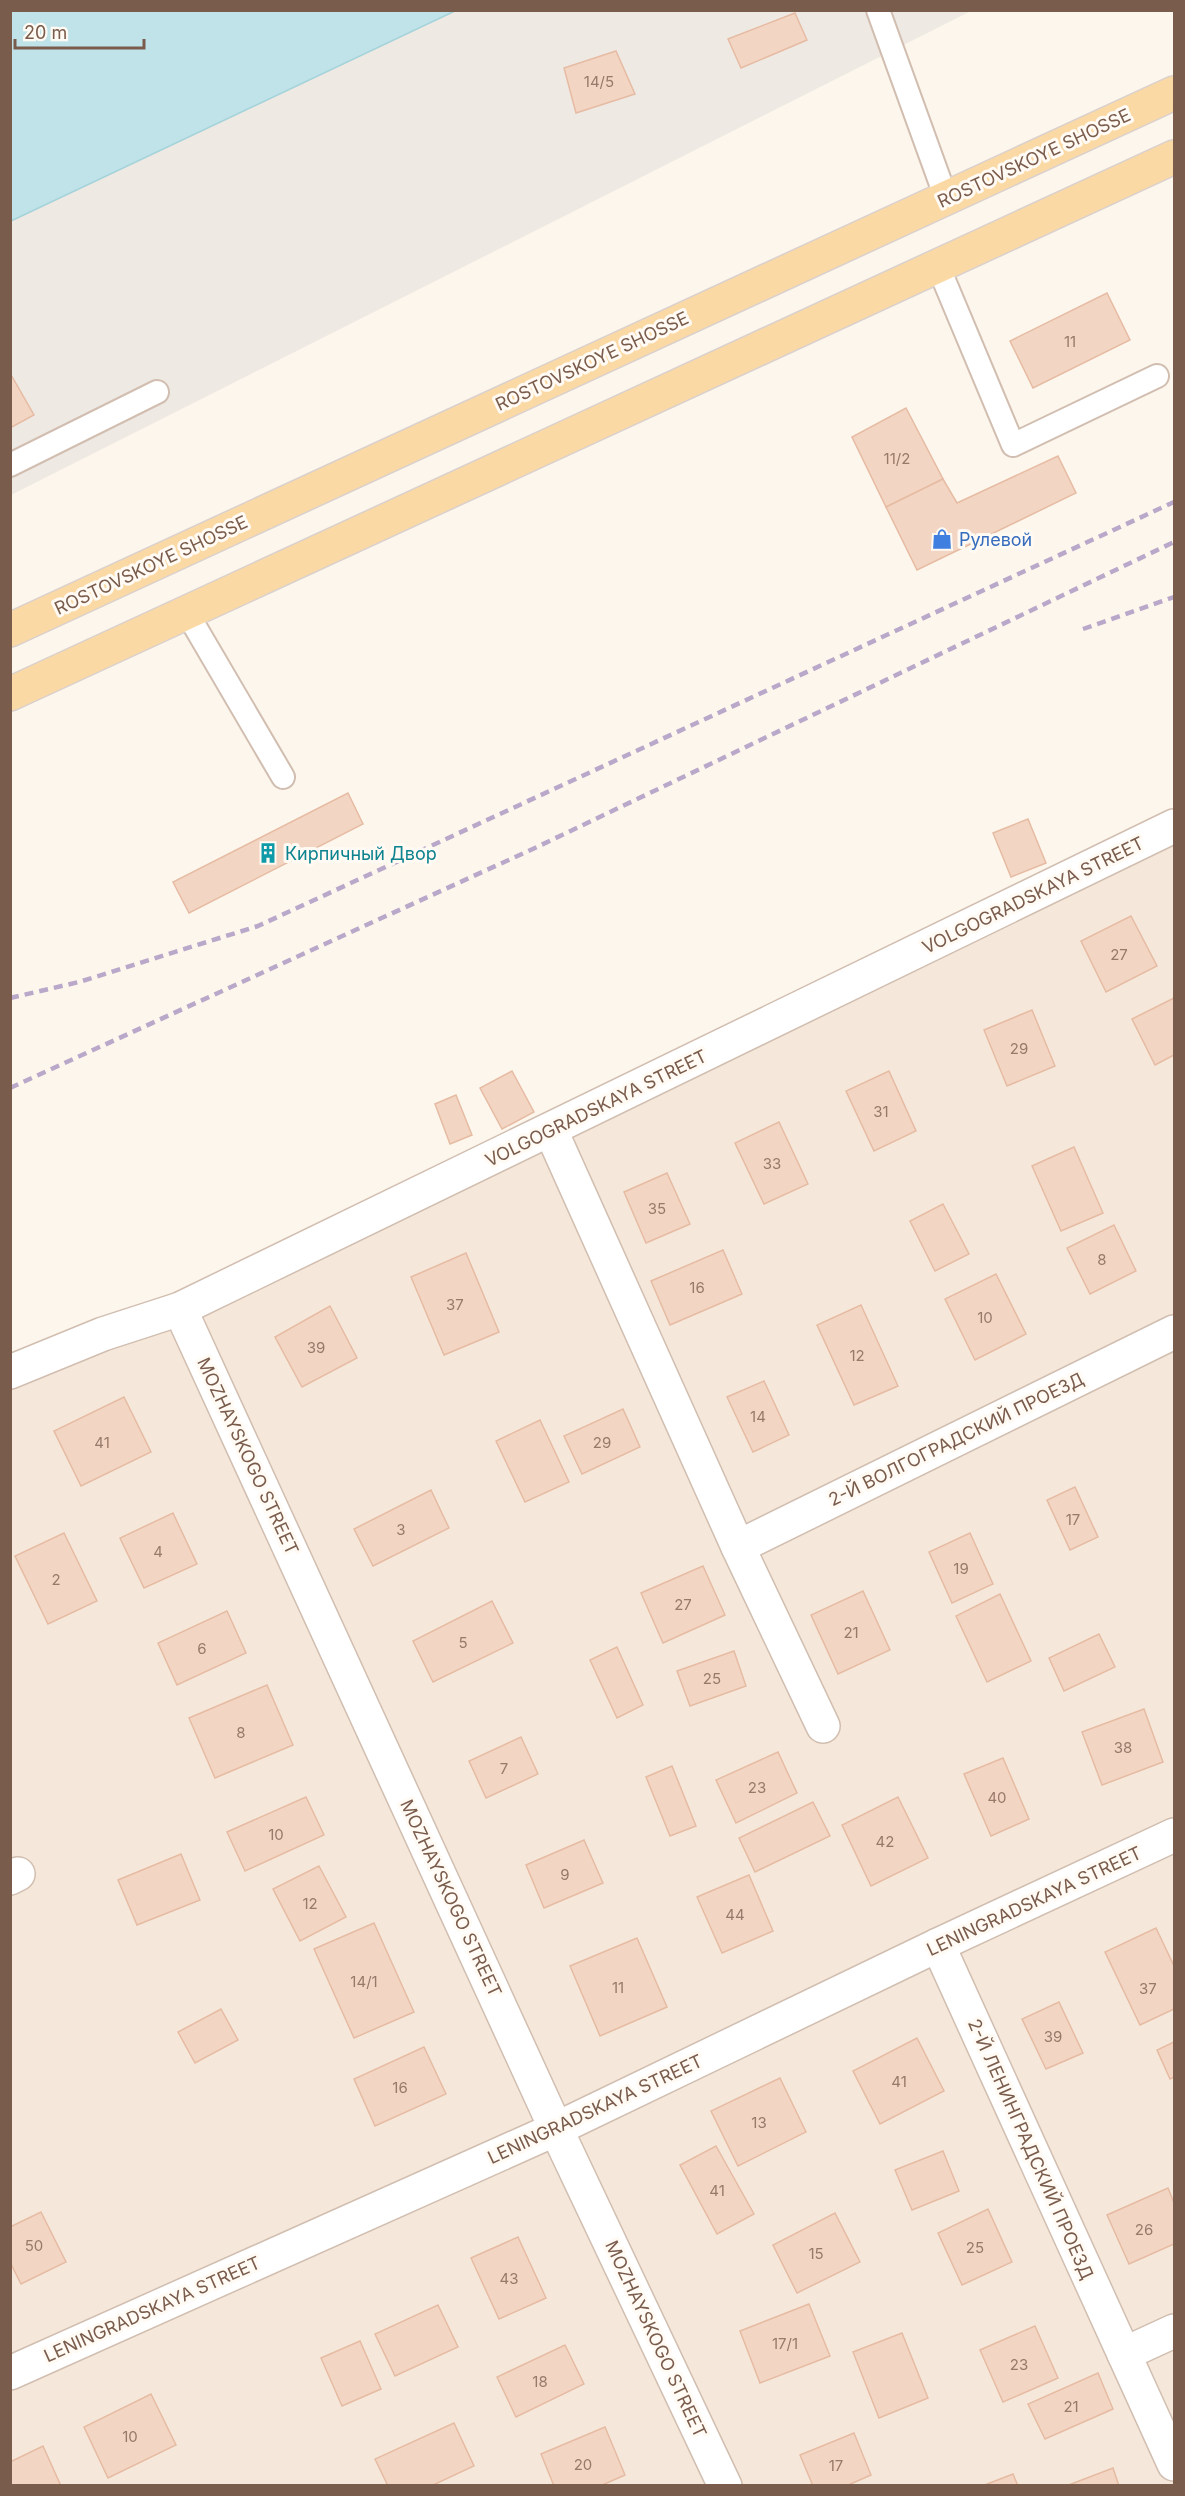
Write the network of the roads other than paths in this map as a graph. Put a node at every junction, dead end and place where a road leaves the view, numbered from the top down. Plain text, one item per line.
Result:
1 (878, 10) edge
2 (1174, 93) edge
3 (1174, 157) edge
4 (946, 198) junction
5 (938, 266) junction
6 (1157, 376) dead end
7 (157, 392) dead end
8 (10, 465) edge
9 (186, 613) junction
10 (10, 630) edge
11 (10, 694) edge
12 (283, 777) dead end
13 (1174, 826) edge
14 (551, 1131) junction
15 (180, 1309) junction
16 (1174, 1332) edge
17 (10, 1372) edge
18 (738, 1547) junction
19 (823, 1726) dead end
20 (1174, 1835) edge
21 (938, 1945) junction
22 (556, 2129) junction
23 (1174, 2331) edge
24 (1124, 2354) junction
25 (10, 2373) edge
26 (1174, 2464) edge
27 (725, 2486) edge

1 - 4 lane
2 - 4 main road, ROSTOVSKOYE SHOSSE
3 - 5 main road
4 - 10 main road, ROSTOVSKOYE SHOSSE
5 - 6 lane
5 - 9 main road
7 - 8 lane
9 - 11 main road
9 - 12 lane
13 - 14 street, VOLGOGRADSKAYA STREET
14 - 15 street, VOLGOGRADSKAYA STREET
14 - 18 street
15 - 17 street, VOLGOGRADSKAYA STREET
15 - 22 street, MOZHAYSKOGO STREET
16 - 18 street, 2-Й ВОЛГОГРАДСКИЙ ПРОЕЗД
18 - 19 street
20 - 21 street, LENINGRADSKAYA STREET
21 - 22 street, LENINGRADSKAYA STREET
21 - 24 street, 2-Й ЛЕНИНГРАДСКИЙ ПРОЕЗД
22 - 25 street, LENINGRADSKAYA STREET
22 - 27 street, MOZHAYSKOGO STREET
23 - 24 street
24 - 26 street, 2-Й ЛЕНИНГРАДСКИЙ ПРОЕЗД

